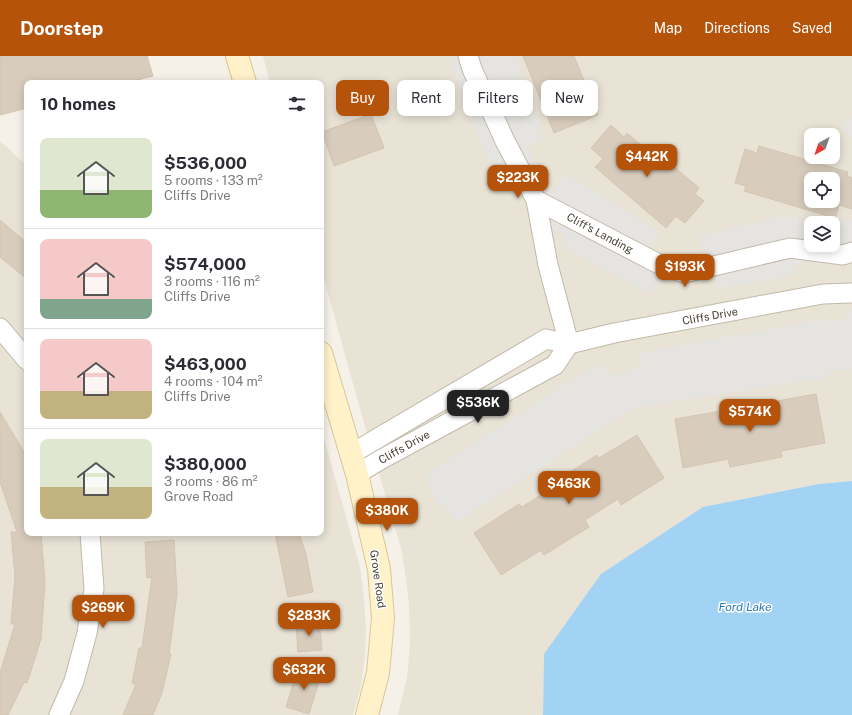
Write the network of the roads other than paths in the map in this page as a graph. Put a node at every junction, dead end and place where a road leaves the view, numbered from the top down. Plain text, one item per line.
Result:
1 (237, 56) edge
2 (468, 56) edge
3 (244, 80) edge
4 (536, 200) junction
5 (852, 252) edge
6 (852, 293) edge
7 (0, 328) edge
8 (569, 344) junction
9 (24, 356) edge
10 (324, 363) edge
11 (354, 464) junction
12 (90, 536) edge
13 (60, 715) edge
14 (367, 715) edge

1 - 3 main road
2 - 4 street
4 - 5 street, Cliff's Landing
4 - 8 street
6 - 8 street, Cliffs Drive
7 - 9 street
8 - 11 street, Cliffs Drive
8 - 11 street, Cliffs Drive
10 - 11 main road, Grove Road
11 - 14 main road, Grove Road
12 - 13 street

